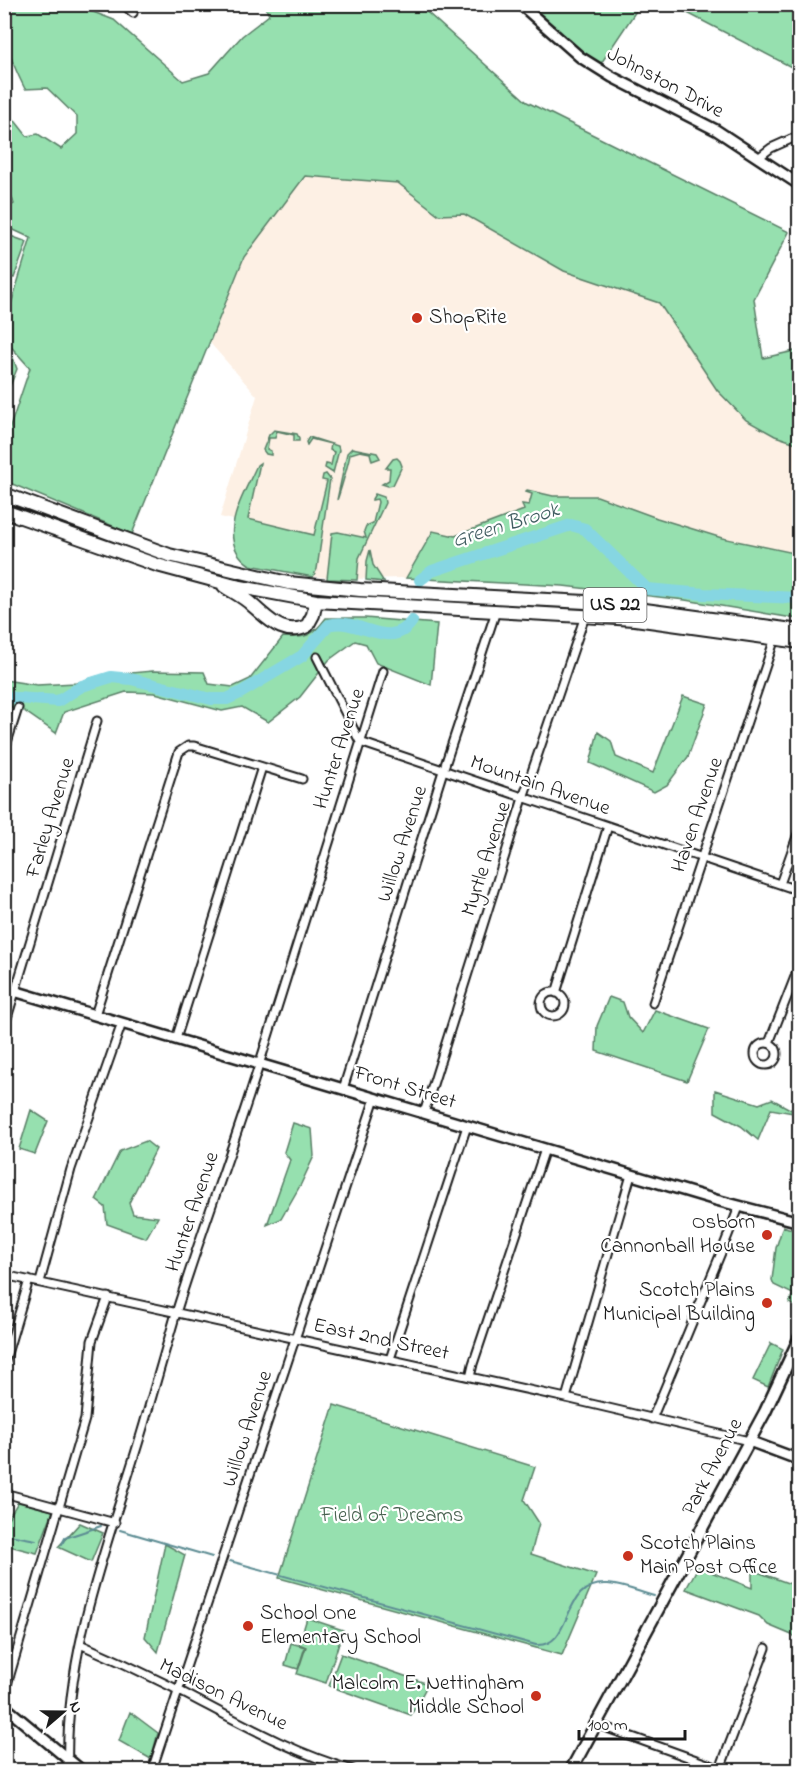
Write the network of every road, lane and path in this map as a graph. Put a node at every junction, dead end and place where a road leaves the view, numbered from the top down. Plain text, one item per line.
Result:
1 (520, 4) edge
2 (800, 135) edge
3 (758, 158) junction
4 (800, 185) edge
5 (4, 494) edge
6 (4, 512) edge
7 (215, 580) junction
8 (316, 601) junction
9 (496, 610) junction
10 (585, 616) junction
11 (800, 631) edge
12 (775, 638) junction
13 (800, 642) edge
14 (317, 657) dead end
15 (383, 671) dead end
16 (18, 708) dead end
17 (97, 721) dead end
18 (360, 742) junction
19 (4, 752) edge
20 (262, 767) junction
21 (443, 771) junction
22 (302, 779) dead end
23 (523, 798) junction
24 (608, 826) junction
25 (800, 828) edge
26 (700, 858) junction
27 (780, 885) junction
28 (800, 891) edge
29 (800, 964) edge
30 (4, 988) edge
31 (15, 991) junction
32 (556, 993) dead end
33 (653, 1003) dead end
34 (95, 1015) junction
35 (122, 1023) junction
36 (4, 1028) edge
37 (176, 1039) junction
38 (769, 1043) dead end
39 (260, 1064) junction
40 (343, 1089) junction
41 (375, 1098) junction
42 (424, 1113) junction
43 (467, 1126) junction
44 (545, 1149) junction
45 (631, 1175) junction
46 (739, 1207) junction
47 (798, 1223) edge
48 (4, 1275) edge
49 (29, 1280) junction
50 (40, 1282) junction
51 (108, 1297) junction
52 (177, 1312) junction
53 (800, 1337) edge
54 (295, 1338) junction
55 (390, 1359) junction
56 (4, 1364) edge
57 (470, 1377) junction
58 (566, 1398) junction
59 (652, 1419) junction
60 (749, 1441) junction
61 (800, 1460) edge
62 (4, 1492) edge
63 (61, 1508) junction
64 (115, 1523) junction
65 (81, 1644) junction
66 (766, 1648) dead end
67 (178, 1691) junction
68 (4, 1695) edge
69 (4, 1706) edge
70 (597, 1724) junction
71 (67, 1758) junction
72 (333, 1768) edge
73 (68, 1770) edge
74 (81, 1770) edge
75 (152, 1770) edge
76 (353, 1770) edge
77 (571, 1770) edge
78 (722, 1770) edge

1 - 3 street, Johnston Drive
2 - 3 street
3 - 4 street, Johnston Drive
5 - 11 highway, US 22
6 - 7 highway, US 22
7 - 8 highway, US 22
7 - 8 highway
8 - 9 highway, US 22
9 - 10 highway, US 22
9 - 21 street, Willow Avenue
10 - 12 highway, US 22
10 - 23 street, Myrtle Avenue
12 - 13 highway, US 22
12 - 26 street, Haven Avenue
14 - 18 street
15 - 18 street, Hunter Avenue
16 - 19 street
17 - 31 street, Farley Avenue
18 - 21 street, Mountain Avenue
18 - 39 street, Hunter Avenue
20 - 22 street
20 - 34 street
20 - 37 street
21 - 23 street, Mountain Avenue
21 - 40 street, Willow Avenue
23 - 24 street, Mountain Avenue
23 - 42 street, Myrtle Avenue
24 - 26 street, Mountain Avenue
24 - 32 street
25 - 27 street
26 - 27 street, Mountain Avenue
26 - 33 street, Haven Avenue
27 - 28 street, Mountain Avenue
29 - 38 street
30 - 31 street, Front Street
31 - 34 street, Front Street
31 - 36 street, Farley Avenue
34 - 35 street, Front Street
35 - 37 street, Front Street
35 - 50 street
37 - 39 street, Front Street
39 - 40 street, Front Street
39 - 52 street, Hunter Avenue
40 - 41 street, Front Street
41 - 42 street, Front Street
41 - 54 street, Willow Avenue
42 - 43 street, Front Street
43 - 44 street, Front Street
43 - 55 street
44 - 45 street, Front Street
44 - 57 street
45 - 46 street, Front Street
45 - 58 street
46 - 47 street, Front Street
46 - 59 street
48 - 49 street, East 2nd Street
49 - 50 street, East 2nd Street
49 - 56 street
50 - 51 street, East 2nd Street
51 - 52 street, East 2nd Street
51 - 63 street
52 - 54 street, East 2nd Street
52 - 64 street, Hunter Avenue
53 - 60 main road, Park Avenue
54 - 55 street, East 2nd Street
54 - 67 street, Willow Avenue
55 - 57 street, East 2nd Street
57 - 58 street, East 2nd Street
58 - 59 street, East 2nd Street
59 - 60 street, East 2nd Street
60 - 61 street
60 - 70 main road, Park Avenue
62 - 63 street
63 - 64 street
63 - 68 street
64 - 65 street, Hunter Avenue
65 - 67 street, Madison Avenue
65 - 71 street, Hunter Avenue
66 - 78 street
67 - 72 street, Madison Avenue
67 - 75 street, Willow Avenue
69 - 71 street
70 - 77 main road, Park Avenue
70 - 78 street
71 - 73 street, Hunter Avenue
71 - 74 street
72 - 76 street, Madison Avenue

